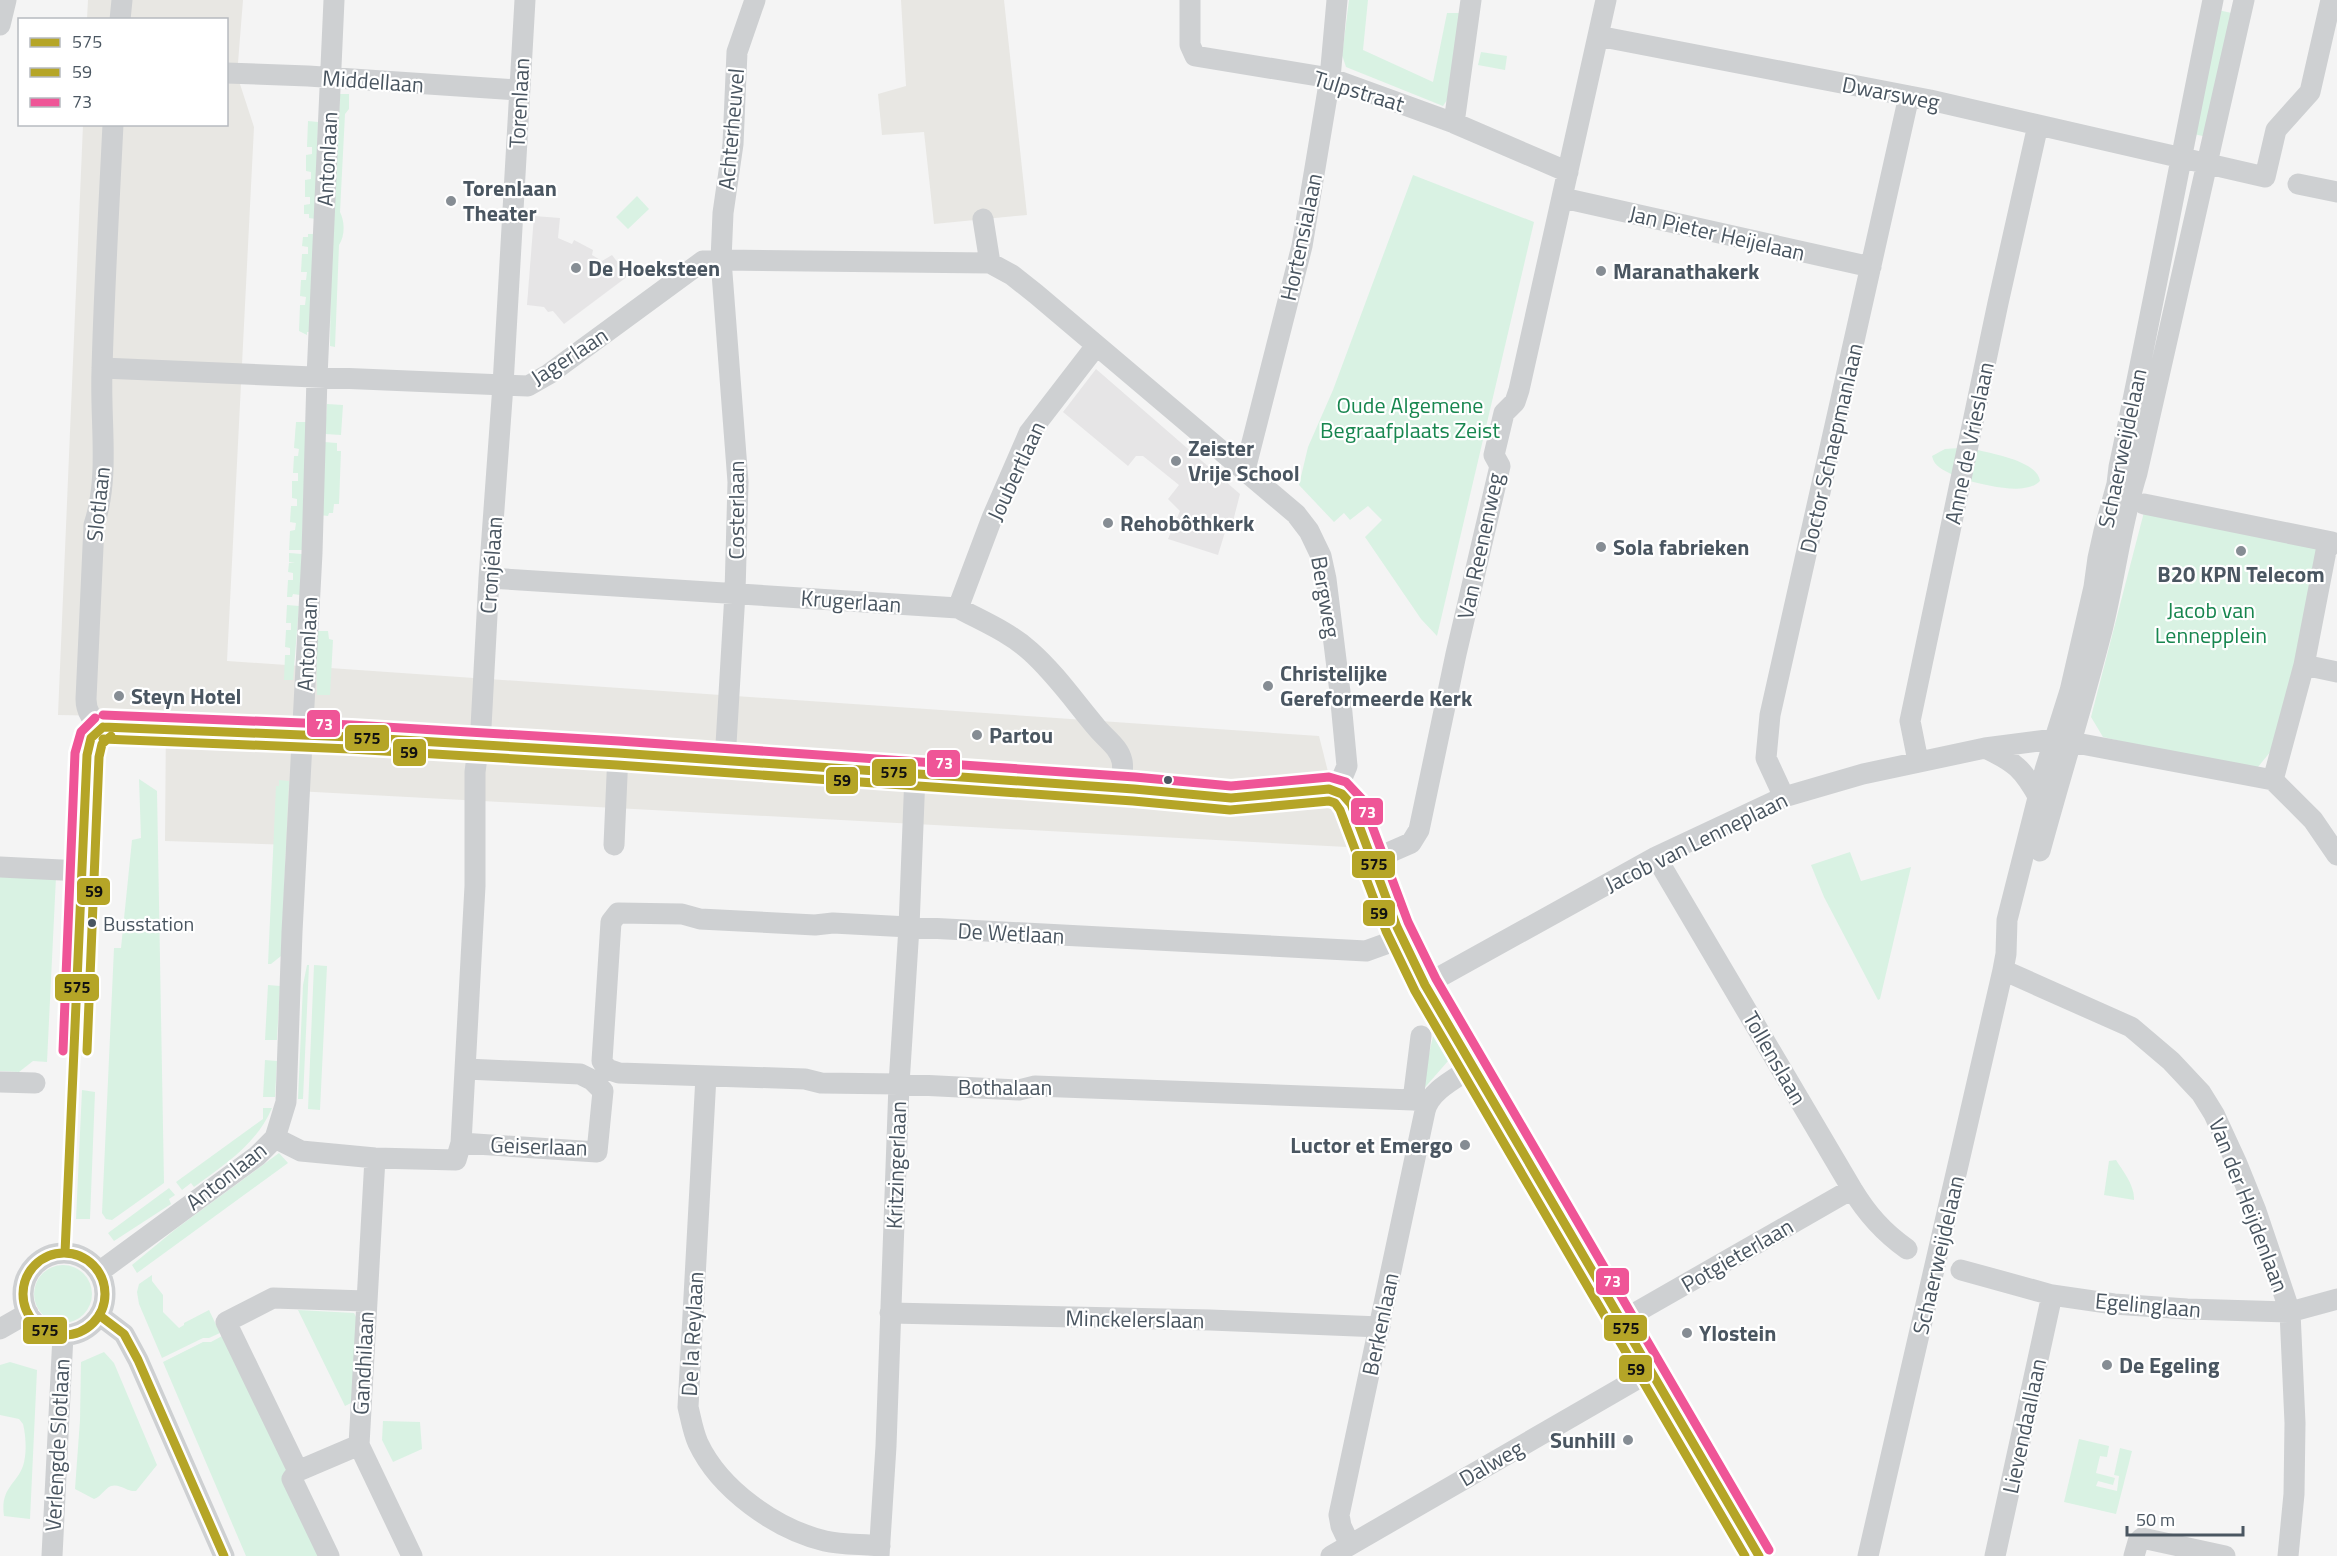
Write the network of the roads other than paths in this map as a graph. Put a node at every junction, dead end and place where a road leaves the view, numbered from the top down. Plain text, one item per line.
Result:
1 (6, 0) edge
2 (122, 0) edge
3 (334, 0) edge
4 (525, 0) edge
5 (755, 0) edge
6 (1191, 0) edge
7 (1337, 0) edge
8 (1471, 0) edge
9 (1606, 0) edge
10 (2213, 0) edge
11 (2244, 0) edge
12 (2331, 0) edge
13 (120, 18) edge
14 (0, 25) edge
15 (1598, 36) junction
16 (228, 73) edge
17 (331, 78) junction
18 (1330, 78) junction
19 (519, 90) junction
20 (1909, 96) junction
21 (1454, 123) junction
22 (2038, 125) junction
23 (113, 126) edge
24 (2181, 156) junction
25 (2209, 165) junction
26 (1568, 172) junction
27 (2298, 184) dead end
28 (2337, 192) edge
29 (1563, 198) junction
30 (983, 219) dead end
31 (721, 260) junction
32 (990, 263) junction
33 (1872, 267) junction
34 (1012, 275) joint
35 (1096, 346) junction
36 (102, 368) junction
37 (317, 377) junction
38 (503, 385) junction
39 (1245, 470) junction
40 (2144, 504) dead end
41 (2334, 540) edge
42 (489, 578) junction
43 (735, 593) junction
44 (958, 608) junction
45 (2304, 664) junction
46 (2337, 672) edge
47 (103, 727) junction
48 (302, 736) junction
49 (2062, 740) junction
50 (479, 745) junction
51 (1985, 748) junction
52 (618, 753) junction
53 (725, 761) junction
54 (1918, 761) junction
55 (915, 774) junction
56 (2273, 780) junction
57 (1120, 789) junction
58 (1336, 790) junction
59 (1784, 797) junction
60 (2039, 798) junction
61 (614, 845) dead end
62 (2337, 855) edge
63 (1656, 857) junction
64 (1372, 860) junction
65 (0, 867) edge
66 (909, 927) junction
67 (1402, 938) junction
68 (2005, 962) junction
69 (1425, 985) junction
70 (1421, 1036) dead end
71 (602, 1062) joint
72 (1474, 1066) junction
73 (466, 1069) junction
74 (706, 1076) junction
75 (0, 1082) edge
76 (34, 1083) dead end
77 (899, 1084) junction
78 (1420, 1101) junction
79 (275, 1138) junction
80 (461, 1143) junction
81 (375, 1158) junction
82 (1852, 1189) junction
83 (1906, 1249) dead end
84 (1961, 1270) dead end
85 (99, 1272) junction
86 (2052, 1295) junction
87 (2337, 1299) edge
88 (366, 1301) junction
89 (2290, 1312) junction
90 (28, 1313) junction
91 (890, 1313) junction
92 (99, 1315) junction
93 (1622, 1321) junction
94 (1380, 1327) junction
95 (0, 1329) edge
96 (63, 1335) junction
97 (1651, 1371) junction
98 (359, 1445) junction
99 (298, 1471) junction
100 (1350, 1545) junction
101 (880, 1551) edge
102 (52, 1556) edge
103 (224, 1556) edge
104 (329, 1556) edge
105 (412, 1556) edge
106 (1331, 1556) edge
107 (1759, 1556) edge
108 (1868, 1556) edge
109 (1995, 1556) edge
110 (2134, 1556) edge
111 (2225, 1556) edge
112 (2288, 1556) edge

1 - 14 street
2 - 13 street
3 - 17 street, Antonlaan
4 - 19 street, Torenlaan
5 - 31 street, Achterheuvel
6 - 18 street, Tulpstraat
7 - 18 street, Hortensialaan
8 - 21 street
9 - 15 street, Van Reenenweg
10 - 24 street, Schaerweijdelaan
11 - 25 street, Schaerweijdelaan
12 - 25 street
15 - 20 street, Dwarsweg
15 - 26 street, Van Reenenweg
16 - 17 street, Middellaan
17 - 19 street, Middellaan
17 - 37 street, Antonlaan
18 - 21 street, Tulpstraat
18 - 39 street, Hortensialaan
19 - 38 street, Torenlaan
20 - 22 street, Dwarsweg
20 - 33 street, Doctor Schaepmanlaan
21 - 26 street, Tulpstraat
22 - 24 street, Dwarsweg
22 - 54 street, Anne de Vrieslaan
23 - 36 street, Slotlaan
24 - 25 street
24 - 49 street, Schaerweijdelaan
25 - 49 street, Schaerweijdelaan
26 - 29 street, Van Reenenweg
27 - 28 street
29 - 33 street, Jan Pieter Heijelaan
29 - 64 street, Van Reenenweg
30 - 32 street
31 - 32 street, Jagerlaan
31 - 38 street, Jagerlaan
31 - 43 street, Costerlaan
32 - 34 street, Jagerlaan
33 - 59 street, Doctor Schaepmanlaan
34 - 35 street, Bergweg
35 - 39 street, Bergweg
35 - 44 street, Joubertlaan
36 - 37 street, Jagerlaan
36 - 47 street, Slotlaan
37 - 38 street, Jagerlaan
37 - 48 street, Antonlaan
38 - 42 street, Cronjélaan
39 - 58 street, Bergweg
40 - 41 street
41 - 45 street
42 - 43 street, Krugerlaan
42 - 50 street, Cronjélaan
43 - 44 street, Krugerlaan
43 - 53 street, Costerlaan
44 - 57 street, Krugerlaan
45 - 46 street
45 - 56 street
47 - 48 street
47 - 65 street
48 - 50 street
48 - 79 street, Antonlaan
49 - 51 street, Jacob van Lenneplaan
49 - 56 street
49 - 60 street, Schaerweijdelaan
49 - 68 street, Schaerweijdelaan
50 - 52 street
50 - 73 street, Geiserlaan
51 - 54 street, Jacob van Lenneplaan
51 - 60 street
52 - 53 street
52 - 61 street
53 - 55 street
54 - 59 street, Jacob van Lenneplaan
55 - 57 street
55 - 66 street, Kritzingerlaan
56 - 62 street
57 - 58 street
58 - 64 street
59 - 63 street, Jacob van Lenneplaan
60 - 68 street, Schaerweijdelaan
63 - 69 street, Jacob van Lenneplaan
63 - 82 street, Tollenslaan
64 - 67 street
66 - 67 street, De Wetlaan
66 - 71 street, De Wetlaan
66 - 77 street, Kritzingerlaan
67 - 69 street
68 - 89 street, Van der Heijdenlaan
68 - 108 street, Schaerweijdelaan
69 - 72 street
70 - 78 street, Berkenlaan
71 - 74 street, Bothalaan
72 - 78 street
72 - 93 street
73 - 80 street, Geiserlaan
73 - 80 street, Geiserlaan
74 - 77 street, Bothalaan
74 - 101 street, De la Reylaan
75 - 76 street
77 - 78 street, Bothalaan
77 - 91 street, Kritzingerlaan
78 - 94 street, Berkenlaan
79 - 81 street, Geiserlaan
79 - 85 street, Antonlaan
80 - 81 street, Geiserlaan
81 - 88 street, Gandhilaan
82 - 83 street, Tollenslaan
82 - 93 street, Potgieterlaan
84 - 86 street, Egelinglaan
85 - 90 street
85 - 92 street
86 - 89 street, Egelinglaan
86 - 109 street, Lievendaallaan
87 - 89 street, Egelinglaan
88 - 98 street, Gandhilaan
88 - 99 street
89 - 112 street, Van der Heijdenlaan
90 - 95 street
90 - 96 street
91 - 94 street, Minckelerslaan
91 - 101 street, Kritzingerlaan
92 - 96 street
92 - 103 street
93 - 97 street
94 - 100 street, Berkenlaan
96 - 102 street, Verlengde Slotlaan
97 - 100 street, Dalweg
97 - 107 street
98 - 99 street
98 - 105 street, Gandhilaan
99 - 104 street
100 - 106 street, Dalweg
110 - 111 street

